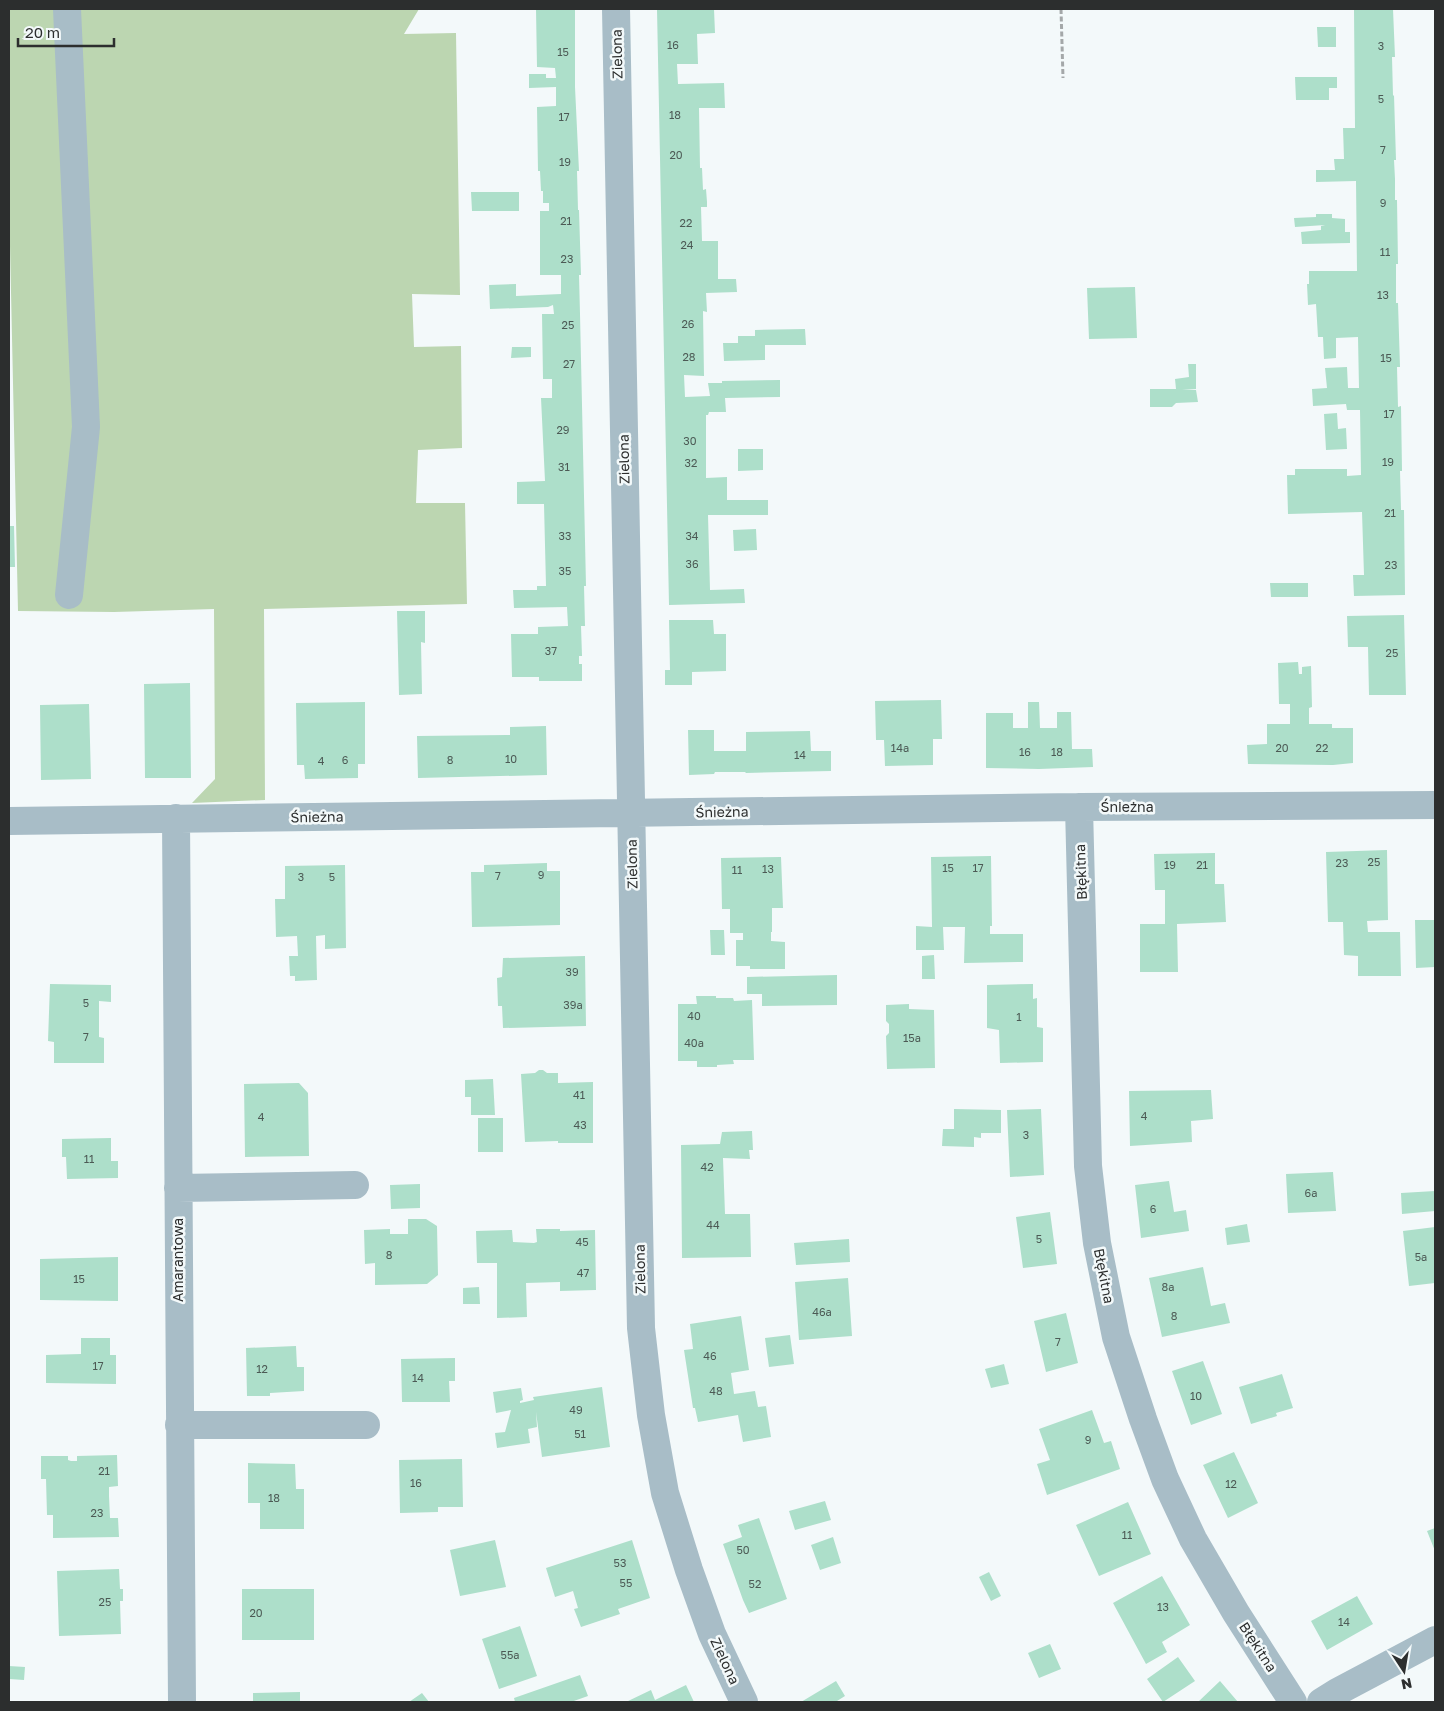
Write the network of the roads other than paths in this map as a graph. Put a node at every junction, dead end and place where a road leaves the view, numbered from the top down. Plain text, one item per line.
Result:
1 (67, 9) edge
2 (616, 9) edge
3 (69, 594) dead end
4 (1435, 805) edge
5 (1079, 807) junction
6 (631, 814) junction
7 (176, 818) junction
8 (9, 821) edge
9 (356, 1185) dead end
10 (178, 1188) junction
11 (179, 1425) junction
12 (366, 1425) dead end
13 (1435, 1640) edge
14 (182, 1702) edge
15 (744, 1702) edge
16 (1293, 1702) edge
17 (1321, 1702) edge

1 - 3 street
2 - 6 street, Zielona
4 - 5 street, Śnieżna
5 - 6 street, Śnieżna
5 - 16 street, Błękitna
6 - 7 street, Śnieżna
6 - 15 street, Zielona
7 - 8 street, Śnieżna
7 - 10 street, Amarantowa
9 - 10 street
10 - 11 street, Amarantowa
11 - 12 street
11 - 14 street, Amarantowa
13 - 17 street

